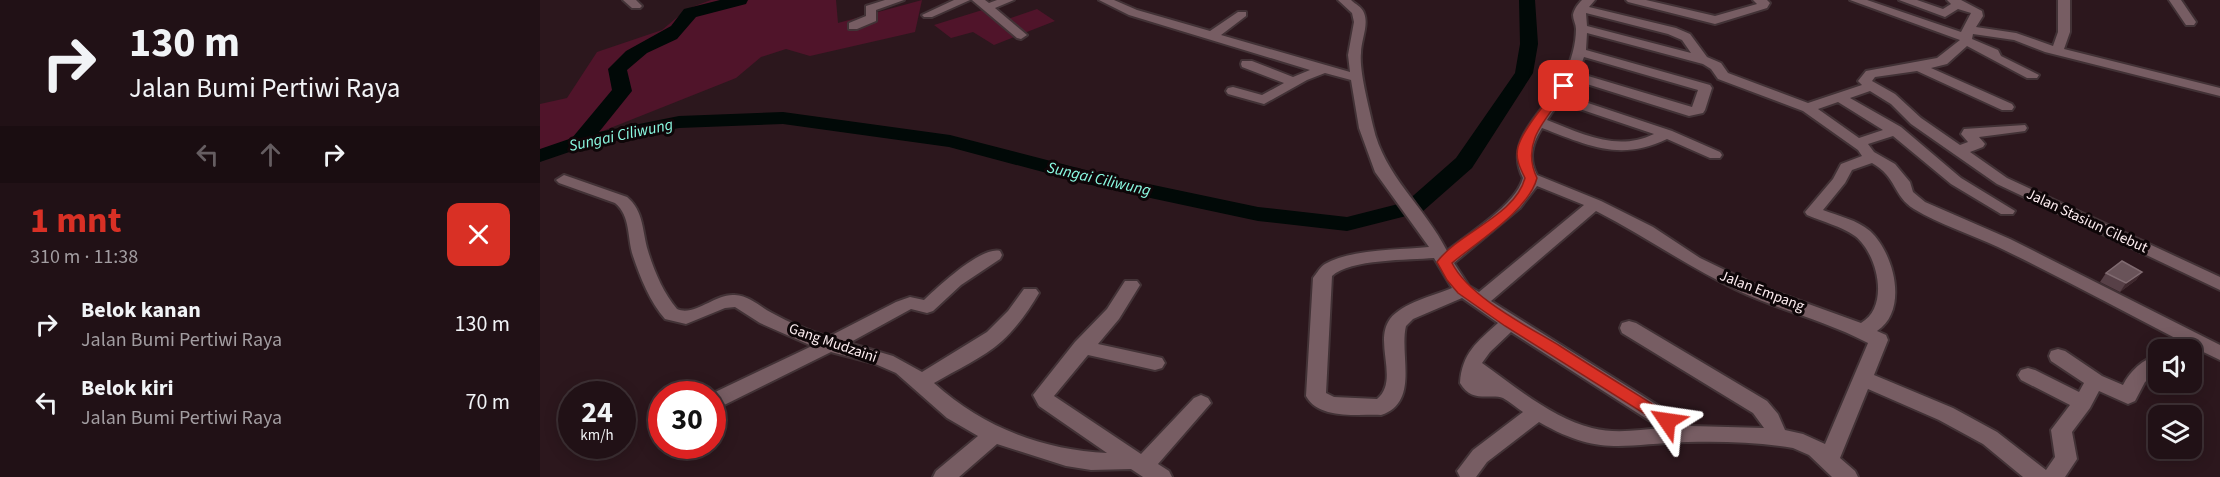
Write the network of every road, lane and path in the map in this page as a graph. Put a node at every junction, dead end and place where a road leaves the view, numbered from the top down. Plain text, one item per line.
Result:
1 (898, 0) edge
2 (1008, 0) edge
3 (1105, 0) edge
4 (1344, 0) edge
5 (1632, 0) edge
6 (1759, 0) edge
7 (1856, 0) edge
8 (1905, 0) edge
9 (2064, 0) edge
10 (2175, 0) edge
11 (959, 1) edge
12 (1954, 2) edge
13 (983, 4) edge
14 (1585, 4) edge
15 (1242, 14) dead end
16 (928, 15) dead end
17 (2190, 22) dead end
18 (853, 26) dead end
19 (1582, 28) junction
20 (1021, 35) dead end
21 (1211, 36) junction
22 (1967, 36) junction
23 (2057, 51) junction
24 (1578, 52) junction
25 (1702, 59) junction
26 (1247, 64) dead end
27 (2112, 65) junction
28 (1919, 67) junction
29 (1322, 70) junction
30 (1571, 75) junction
31 (2032, 75) dead end
32 (1357, 77) junction
33 (2105, 78) dead end
34 (1294, 82) junction
35 (1871, 86) junction
36 (1233, 91) dead end
37 (2220, 92) edge
38 (1557, 97) junction
39 (1839, 97) junction
40 (2007, 107) dead end
41 (1808, 108) junction
42 (1539, 122) junction
43 (2020, 128) dead end
44 (1896, 130) junction
45 (1666, 134) junction
46 (1858, 143) junction
47 (1960, 150) junction
48 (1715, 155) dead end
49 (1873, 158) junction
50 (1531, 178) junction
51 (564, 180) dead end
52 (1595, 204) junction
53 (2007, 211) dead end
54 (1438, 251) junction
55 (994, 255) dead end
56 (2220, 284) edge
57 (1131, 285) dead end
58 (1030, 293) dead end
59 (1471, 295) junction
60 (1510, 322) junction
61 (1629, 328) dead end
62 (1863, 330) junction
63 (2174, 339) edge
64 (830, 345) junction
65 (1082, 347) junction
66 (2202, 349) edge
67 (2220, 353) edge
68 (2058, 356) dead end
69 (1155, 363) dead end
70 (2148, 369) edge
71 (2028, 375) dead end
72 (1863, 379) junction
73 (2096, 381) junction
74 (919, 383) junction
75 (726, 396) edge
76 (1201, 403) dead end
77 (2082, 403) junction
78 (1539, 411) junction
79 (1686, 434) junction
80 (993, 435) junction
81 (1778, 436) junction
82 (1829, 460) junction
83 (1139, 463) junction
84 (1468, 471) dead end
85 (944, 477) edge
86 (1161, 477) edge
87 (1847, 477) edge
88 (2039, 477) edge
89 (2053, 477) edge

1 - 18 street
2 - 13 street
3 - 21 street
4 - 32 street
5 - 6 street
7 - 22 street
8 - 12 street
9 - 23 street
10 - 17 street
11 - 16 street
12 - 22 street
13 - 20 street
14 - 19 street
14 - 25 street
15 - 21 street
19 - 24 street
19 - 25 street
21 - 29 street
22 - 23 street
22 - 28 street
22 - 31 street
23 - 27 street
24 - 30 street
24 - 30 street
25 - 41 street
26 - 34 street
27 - 33 street
27 - 37 street
28 - 35 street
28 - 40 street
29 - 32 street
29 - 34 street
30 - 38 street
32 - 54 street
34 - 36 street
35 - 39 street
35 - 47 street, Jalan Stasiun Cilebut
38 - 42 street
38 - 45 street
39 - 41 street
39 - 44 street
41 - 46 street
42 - 45 street
42 - 50 street
43 - 47 street
44 - 46 street
44 - 53 street
45 - 48 street
46 - 49 street
47 - 56 street, Jalan Stasiun Cilebut
49 - 62 street
49 - 63 street
50 - 52 street, Jalan Empang
50 - 54 street
51 - 64 street, Gang Mudzaini
52 - 59 street
52 - 62 street, Jalan Empang
54 - 59 street
54 - 59 street
55 - 64 street
57 - 65 street
58 - 74 street
59 - 60 street
60 - 78 street
60 - 79 street
61 - 81 street
62 - 72 street
64 - 74 street, Gang Mudzaini
64 - 75 street
65 - 69 street
65 - 83 street
66 - 67 street
68 - 73 street
70 - 73 street
71 - 77 street
72 - 82 street
72 - 88 street
73 - 77 street
74 - 80 street, Gang Mudzaini
76 - 83 street
77 - 89 street
78 - 79 street
78 - 84 street
79 - 81 street
80 - 83 street, Gang Mudzaini
80 - 85 street
81 - 82 street
82 - 87 street
83 - 86 street

